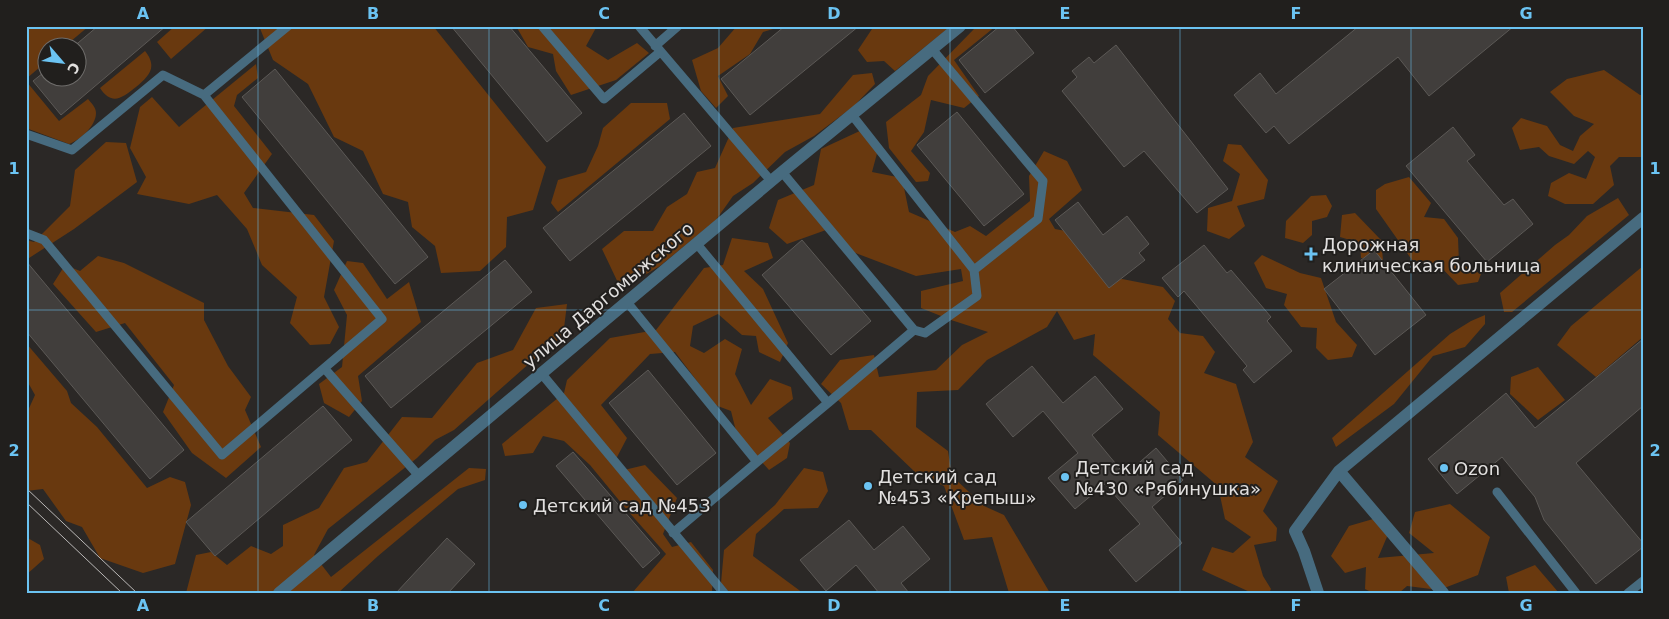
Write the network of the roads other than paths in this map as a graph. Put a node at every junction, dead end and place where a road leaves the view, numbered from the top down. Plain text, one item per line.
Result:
1 (288, 26) edge
2 (542, 26) edge
3 (639, 26) edge
4 (678, 26) edge
5 (960, 26) edge
6 (658, 49) junction
7 (932, 49) junction
8 (204, 95) junction
9 (852, 115) junction
10 (26, 134) edge
11 (782, 172) junction
12 (771, 181) junction
13 (1643, 218) edge
14 (26, 233) edge
15 (697, 244) junction
16 (974, 270) junction
17 (627, 302) junction
18 (914, 330) junction
19 (325, 368) junction
20 (541, 373) junction
21 (828, 403) junction
22 (757, 462) junction
23 (1339, 471) junction
24 (419, 476) junction
25 (1497, 492) dead end
26 (673, 533) junction
27 (1643, 581) edge
28 (279, 593) edge
29 (724, 593) edge
30 (1318, 593) edge
31 (1443, 593) edge
32 (1576, 593) edge
33 (1628, 593) edge

1 - 8 lane
2 - 6 lane
3 - 6 lane
4 - 6 lane
5 - 7 street, улица Даргомыжского
6 - 12 lane
7 - 9 street, улица Даргомыжского
7 - 16 lane
8 - 10 lane
8 - 19 lane
9 - 11 street, улица Даргомыжского
9 - 16 lane
11 - 12 street, улица Даргомыжского
11 - 18 lane
12 - 15 street, улица Даргомыжского
13 - 23 street
14 - 19 lane
15 - 17 street, улица Даргомыжского
15 - 21 lane
16 - 18 lane
17 - 20 street, улица Даргомыжского
17 - 22 lane
18 - 21 lane
19 - 24 lane
20 - 24 street, улица Даргомыжского
20 - 26 lane
21 - 22 lane
22 - 26 lane
23 - 30 street
23 - 31 street
24 - 28 street, улица Даргомыжского
25 - 32 lane
26 - 29 lane
27 - 33 lane

